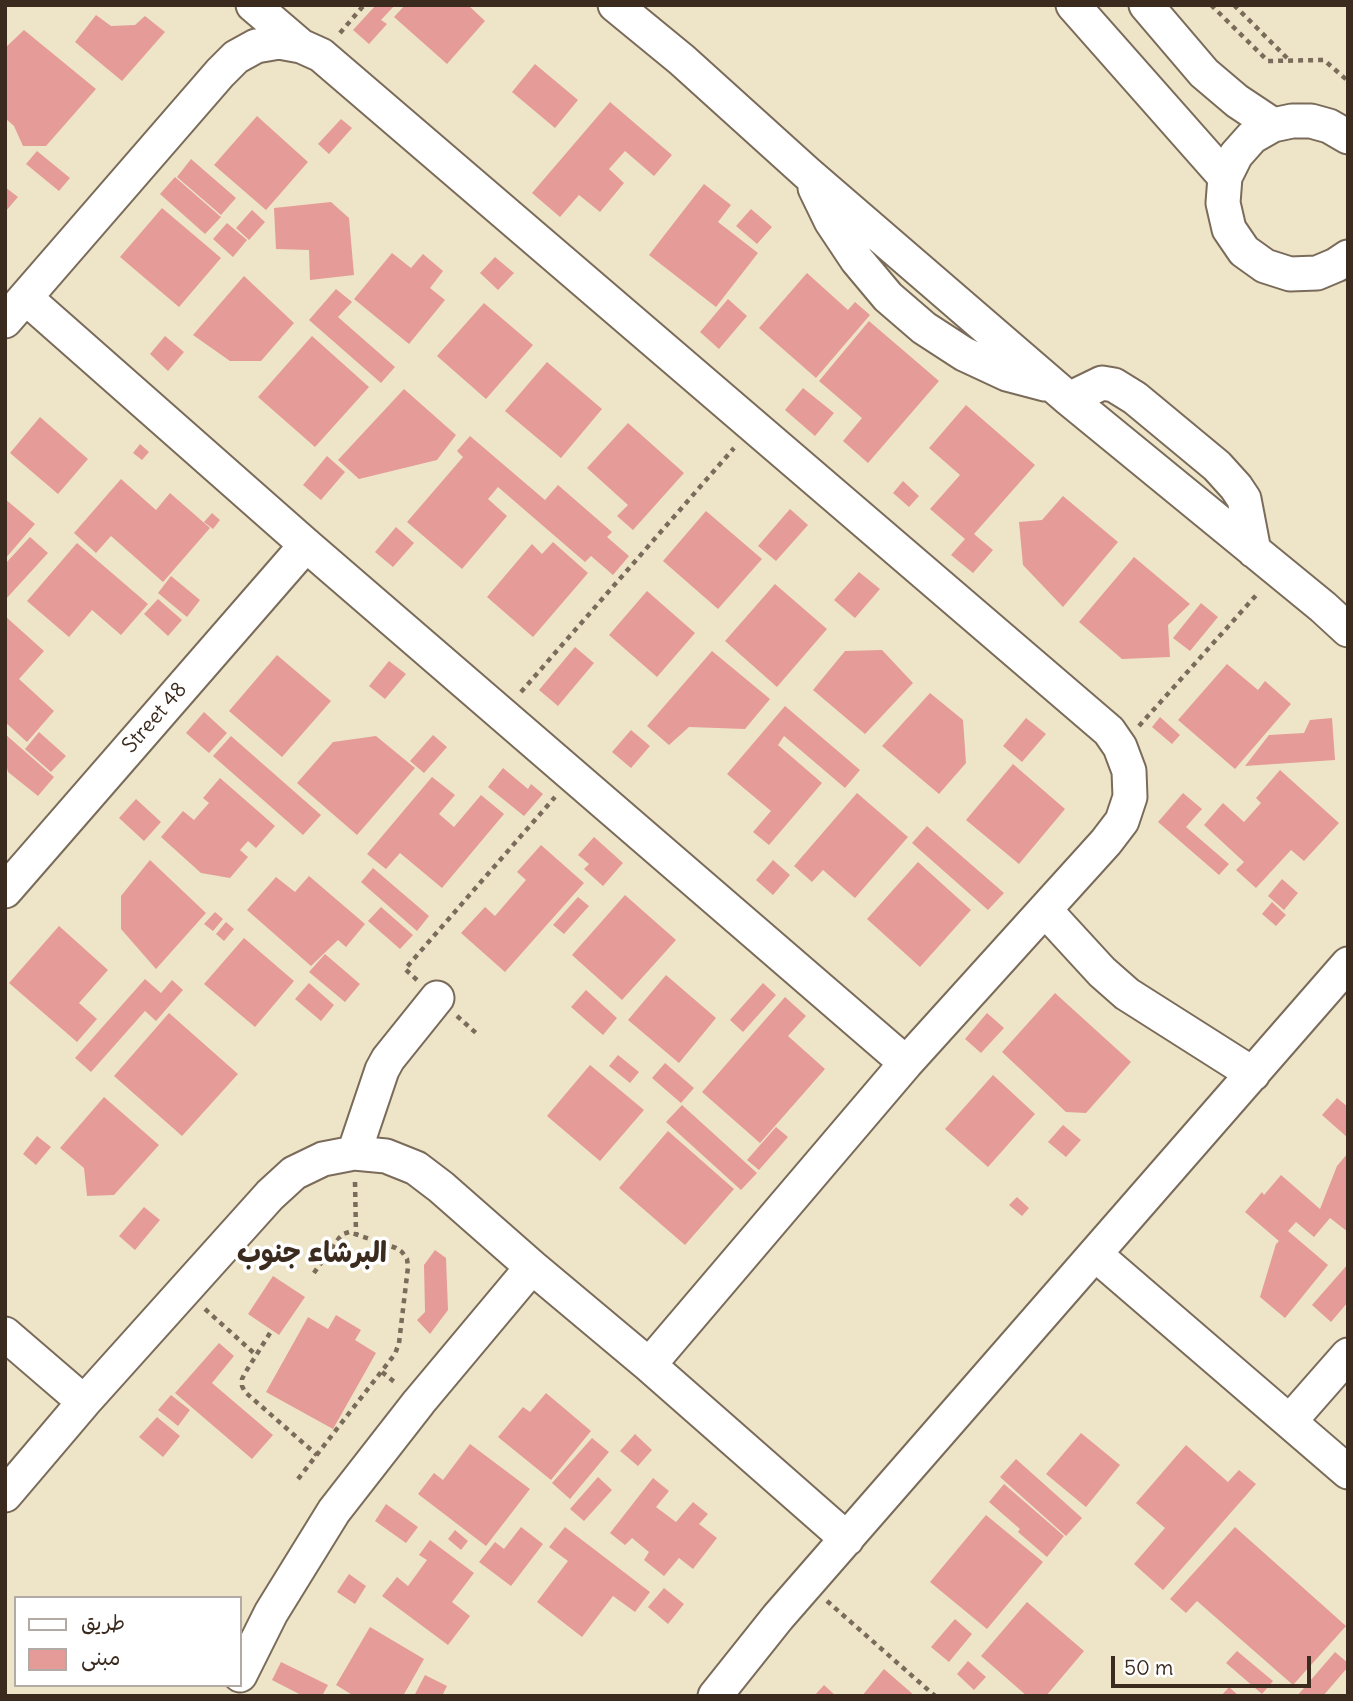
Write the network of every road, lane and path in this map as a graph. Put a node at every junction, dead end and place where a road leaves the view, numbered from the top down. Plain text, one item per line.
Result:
1 (253, 5) edge
2 (364, 5) edge
3 (615, 5) edge
4 (652, 5) edge
5 (1073, 5) edge
6 (1146, 5) edge
7 (1211, 5) edge
8 (1234, 5) edge
9 (311, 50) junction
10 (682, 60) junction
11 (1289, 61) junction
12 (1348, 81) edge
13 (1342, 122) edge
14 (1273, 125) junction
15 (1225, 177) junction
16 (1348, 257) edge
17 (1317, 273) junction
18 (1348, 285) edge
19 (16, 310) edge
20 (753, 427) junction
21 (306, 545) junction
22 (1266, 561) junction
23 (1348, 630) edge
24 (502, 714) junction
25 (1120, 747) junction
26 (573, 776) junction
27 (5, 891) edge
28 (1045, 909) junction
29 (1348, 964) edge
30 (437, 998) junction
31 (476, 1033) dead end
32 (906, 1063) junction
33 (1253, 1074) junction
34 (354, 1153) junction
35 (356, 1234) junction
36 (1096, 1255) junction
37 (532, 1267) junction
38 (311, 1276) dead end
39 (184, 1290) junction
40 (270, 1333) dead end
41 (5, 1334) edge
42 (1348, 1354) edge
43 (256, 1355) junction
44 (649, 1365) junction
45 (84, 1402) junction
46 (1290, 1421) junction
47 (317, 1455) junction
48 (1348, 1472) edge
49 (298, 1479) dead end
50 (5, 1495) edge
51 (846, 1539) junction
52 (808, 1584) junction
53 (242, 1671) edge
54 (715, 1696) edge
55 (935, 1696) edge

1 - 9 street
2 - 9 path
3 - 10 street
4 - 10 street
5 - 15 street
6 - 14 street
7 - 11 path
8 - 11 path
9 - 19 street
9 - 20 street
10 - 22 street
11 - 12 path
13 - 14 street
14 - 15 street
15 - 17 street
16 - 17 street
17 - 18 street
19 - 21 street
20 - 24 path
20 - 25 street
21 - 24 street
21 - 27 street, Street 48
22 - 23 street
22 - 25 path
24 - 26 street
25 - 28 street
26 - 30 path
26 - 32 street
28 - 32 street
28 - 33 street
29 - 33 street
30 - 31 path
30 - 34 street
32 - 44 street
33 - 36 street
34 - 35 path
34 - 37 street
34 - 39 street
35 - 38 path
35 - 47 path
36 - 46 street
36 - 51 street
37 - 44 street
37 - 53 street
39 - 43 path
39 - 45 street
40 - 43 path
41 - 45 street
42 - 46 street
43 - 47 path
44 - 51 street
45 - 50 street
46 - 48 street
47 - 49 path
51 - 52 street
52 - 54 street
52 - 55 path

